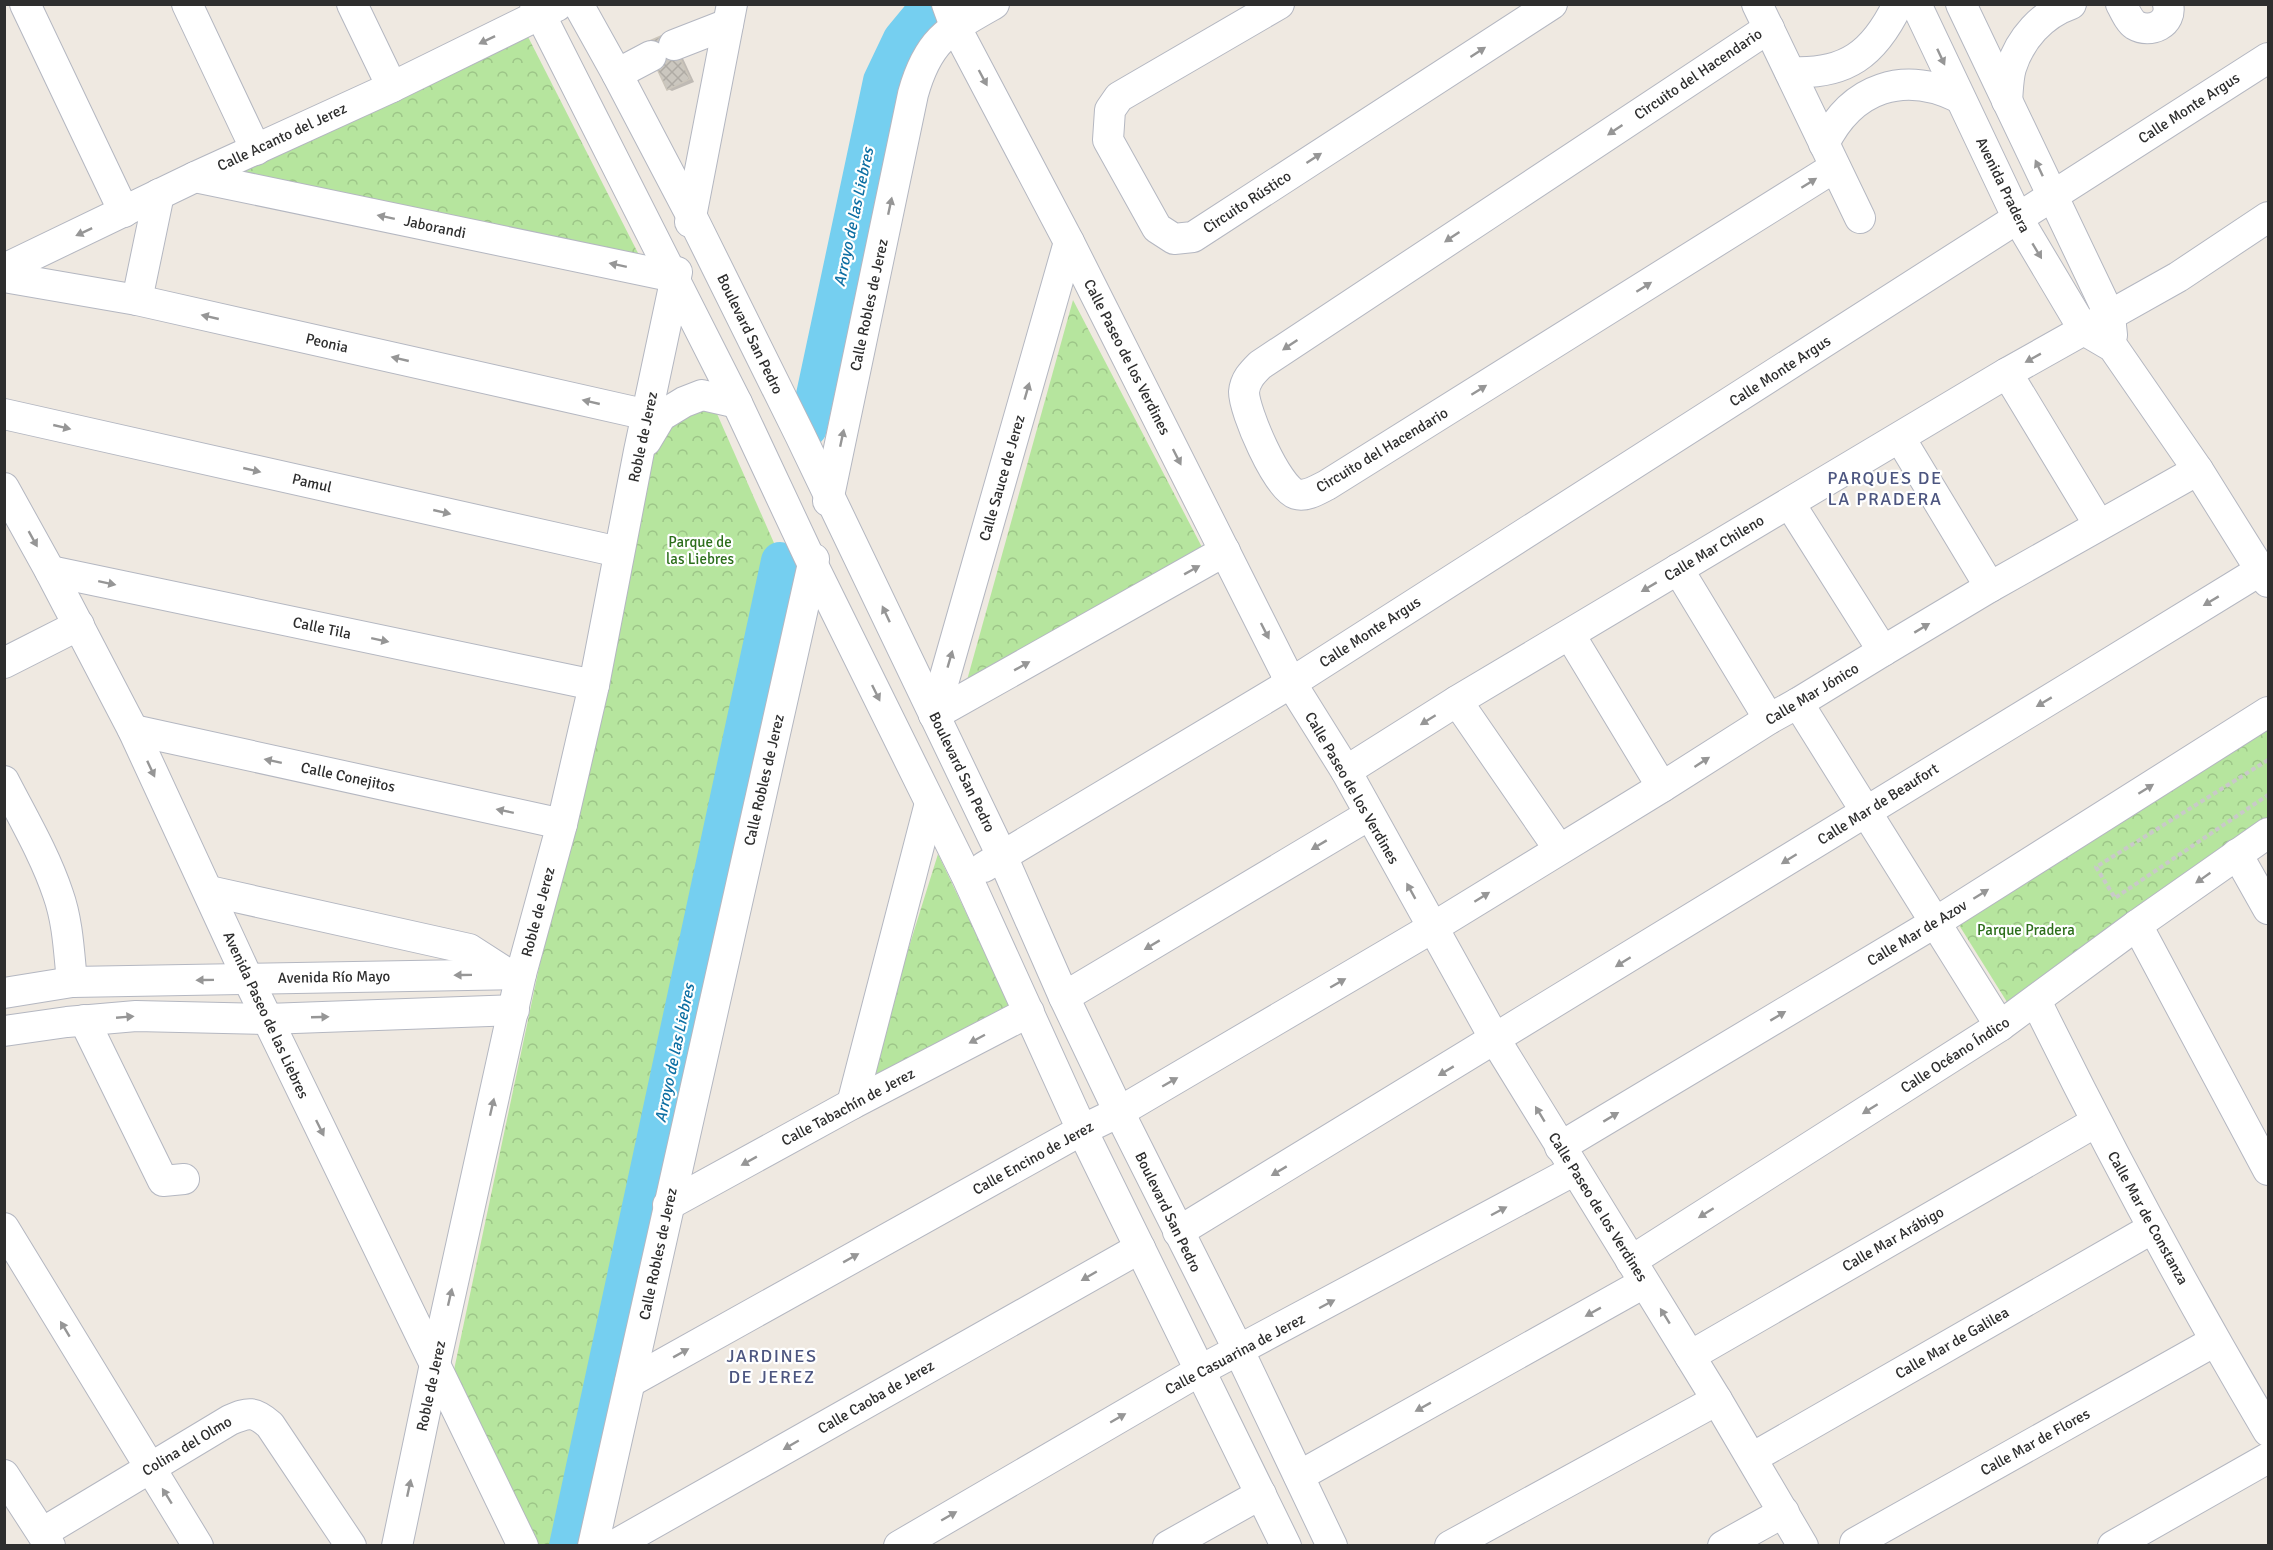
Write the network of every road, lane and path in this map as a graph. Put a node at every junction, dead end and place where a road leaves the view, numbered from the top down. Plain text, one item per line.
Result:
1 (25, 4) edge
2 (187, 4) edge
3 (352, 4) edge
4 (578, 4) edge
5 (994, 4) edge
6 (1279, 4) edge
7 (1552, 4) edge
8 (1898, 4) edge
9 (1916, 4) edge
10 (1961, 4) edge
11 (2072, 4) edge
12 (2121, 4) edge
13 (2168, 4) edge
14 (545, 8) edge
15 (950, 13) edge
16 (730, 14) edge
17 (1763, 16) edge
18 (2029, 17) edge
19 (1876, 41) junction
20 (2268, 58) edge
21 (1790, 72) junction
22 (618, 74) junction
23 (1900, 85) junction
24 (392, 87) junction
25 (1960, 98) junction
26 (2007, 101) junction
27 (256, 150) junction
28 (1830, 156) junction
29 (195, 177) junction
30 (159, 194) junction
31 (2052, 198) junction
32 (124, 212) junction
33 (691, 215) junction
34 (2268, 217) edge
35 (1860, 218) dead end
36 (2018, 219) junction
37 (1069, 242) junction
38 (4, 269) edge
39 (4, 276) edge
40 (675, 277) junction
41 (137, 300) junction
42 (2097, 323) junction
43 (2007, 373) junction
44 (737, 403) junction
45 (4, 414) edge
46 (648, 415) junction
47 (1900, 438) junction
48 (639, 451) junction
49 (2198, 470) junction
50 (4, 488) edge
51 (826, 488) junction
52 (1790, 504) junction
53 (2099, 525) junction
54 (1225, 551) junction
55 (619, 552) junction
56 (809, 555) junction
57 (1678, 569) junction
58 (50, 571) junction
59 (2265, 576) edge
60 (1990, 587) junction
61 (78, 625) junction
62 (1570, 635) junction
63 (1883, 651) junction
64 (4, 663) edge
65 (1291, 683) junction
66 (594, 685) junction
67 (1457, 701) junction
68 (1798, 704) junction
69 (2268, 712) edge
70 (934, 715) junction
71 (1769, 719) junction
72 (133, 730) junction
73 (2268, 760) edge
74 (1346, 771) junction
75 (4, 781) edge
76 (1662, 788) junction
77 (2268, 795) edge
78 (930, 803) junction
79 (1866, 811) junction
80 (1369, 815) junction
81 (562, 824) junction
82 (2268, 833) edge
83 (1559, 849) junction
84 (2237, 854) junction
85 (1002, 856) junction
86 (966, 877) junction
87 (208, 891) junction
88 (2268, 909) edge
89 (1936, 922) junction
90 (2137, 925) junction
91 (1432, 928) junction
92 (515, 974) junction
93 (248, 979) junction
94 (72, 982) junction
95 (4, 993) edge
96 (1064, 997) junction
97 (2036, 1001) junction
98 (514, 1010) junction
99 (1029, 1012) junction
100 (267, 1019) junction
101 (84, 1020) junction
102 (2000, 1026) junction
103 (4, 1032) edge
104 (1496, 1041) junction
105 (852, 1104) junction
106 (1119, 1112) junction
107 (2096, 1122) junction
108 (1082, 1130) junction
109 (1568, 1158) junction
110 (2268, 1170) edge
111 (184, 1179) dead end
112 (668, 1205) junction
113 (4, 1228) edge
114 (2153, 1228) junction
115 (1178, 1232) junction
116 (1140, 1248) junction
117 (1637, 1272) junction
118 (2215, 1341) junction
119 (1239, 1351) junction
120 (1690, 1356) junction
121 (435, 1364) junction
122 (1201, 1370) junction
123 (630, 1382) junction
124 (1718, 1400) junction
125 (2268, 1431) edge
126 (1752, 1458) junction
127 (2268, 1458) edge
128 (150, 1469) junction
129 (4, 1475) edge
130 (1299, 1476) junction
131 (1261, 1494) junction
132 (1784, 1512) junction
133 (46, 1539) edge
134 (2126, 1542) edge
135 (1855, 1543) dead end
136 (198, 1545) edge
137 (351, 1545) edge
138 (398, 1545) edge
139 (523, 1545) edge
140 (592, 1545) edge
141 (613, 1545) edge
142 (899, 1545) edge
143 (1168, 1545) edge
144 (1286, 1545) edge
145 (1332, 1545) edge
146 (1450, 1545) edge
147 (1724, 1545) edge
148 (1803, 1545) edge

1 - 32 street
2 - 27 street
3 - 24 street
4 - 22 street, Boulevard San Pedro
5 - 15 street, Calle Robles de Jerez
6 -> 7 street, Circuito Rústico
8 - 19 street
9 -> 25 street, Avenida Pradera
10 - 26 street
11 - 18 street
12 - 13 street
14 -> 24 street, Calle Acanto del Jerez
14 - 40 street
15 -> 37 street, Calle Paseo de los Verdines
51 -> 15 street, Calle Robles de Jerez
16 - 22 street
16 - 33 street, Roble de Jerez
17 - 21 street, Circuito del Hacendario
17 -> 28 street, Circuito del Hacendario
18 - 26 street
19 - 21 street
19 - 23 street
20 - 31 street, Calle Monte Argus
21 - 28 street, Circuito del Hacendario
22 - 33 street, Boulevard San Pedro
23 - 25 street, Circuito del Hacendario
23 - 28 street, Circuito del Hacendario
24 - 27 street, Calle Acanto del Jerez
25 - 36 street, Avenida Pradera
31 -> 26 street
27 - 29 street, Calle Acanto del Jerez
28 - 35 street, Circuito del Hacendario
29 - 30 street, Calle Acanto del Jerez
40 -> 29 street, Jaborandi
30 - 32 street, Calle Acanto del Jerez
30 - 41 street
31 - 36 street, Calle Monte Argus
31 - 42 street
32 -> 38 street, Calle Acanto del Jerez
33 - 40 street, Roble de Jerez
33 - 51 street, Boulevard San Pedro
34 - 42 street, Calle Mar Chileno
36 -> 42 street, Avenida Pradera
36 - 65 street, Calle Monte Argus
37 -> 54 street, Calle Paseo de los Verdines
70 -> 37 street, Calle Sauce de Jerez
39 - 41 street, Peonia
40 - 44 street
40 - 46 street, Roble de Jerez
46 -> 41 street, Peonia
42 -> 43 street, Calle Mar Chileno
42 - 49 street, Avenida Pradera
43 - 47 street, Calle Mar Chileno
43 - 53 street
44 - 48 street
44 - 56 street
45 -> 55 street, Pamul
46 - 48 street, Roble de Jerez
47 - 52 street, Calle Mar Chileno
47 - 60 street
48 - 55 street, Roble de Jerez
49 - 53 street, Calle Mar Jónico
49 - 59 street, Avenida Pradera
50 -> 58 street, Avenida Paseo de las Liebres
51 - 56 street, Calle Robles de Jerez
70 -> 51 street, Boulevard San Pedro
52 - 57 street, Calle Mar Chileno
52 - 63 street
53 - 60 street, Calle Mar Jónico
54 -> 65 street, Calle Paseo de los Verdines
70 -> 54 street
55 - 66 street, Roble de Jerez
56 -> 78 street
56 - 112 street, Calle Robles de Jerez
57 -> 62 street, Calle Mar Chileno
57 - 71 street
58 - 61 street, Avenida Paseo de las Liebres
58 -> 66 street, Calle Tila
59 -> 79 street, Calle Mar de Beaufort
63 -> 60 street, Calle Mar Jónico
61 - 64 street
61 - 72 street, Avenida Paseo de las Liebres
62 - 67 street, Calle Mar Chileno
62 - 76 street
63 - 68 street, Calle Mar Jónico
65 - 74 street, Calle Paseo de los Verdines
65 - 85 street, Calle Monte Argus
66 - 81 street, Roble de Jerez
67 -> 74 street, Calle Mar Chileno
67 - 83 street
68 - 71 street, Calle Mar Jónico
68 - 79 street
89 -> 69 street, Calle Mar de Azov
70 - 85 street, Boulevard San Pedro
76 -> 71 street, Calle Mar Jónico
81 -> 72 street, Calle Conejitos
72 -> 87 street, Avenida Paseo de las Liebres
73 - 77 path
74 - 80 street, Calle Paseo de los Verdines
75 - 94 street
76 - 83 street, Calle Mar Jónico
78 - 86 street
78 - 105 street
79 - 89 street
79 -> 104 street, Calle Mar de Beaufort
91 -> 80 street, Calle Paseo de los Verdines
80 -> 96 street
81 - 92 street, Roble de Jerez
82 - 84 street, Calle Océano Índico
91 -> 83 street, Calle Mar Jónico
84 - 88 street
84 -> 90 street, Calle Océano Índico
85 - 86 street, Calle Monte Argus
85 - 96 street, Boulevard San Pedro
86 - 99 street
87 - 92 street
87 - 93 street, Avenida Paseo de las Liebres
89 - 102 street
109 -> 89 street, Calle Mar de Azov
90 - 97 street, Calle Océano Índico
90 - 110 street
91 - 104 street, Calle Paseo de los Verdines
106 -> 91 street, Calle Encino de Jerez
92 -> 93 street, Avenida Río Mayo
92 - 98 street, Roble de Jerez
93 -> 94 street, Avenida Río Mayo
93 - 100 street, Avenida Paseo de las Liebres
94 - 95 street, Avenida Río Mayo
96 - 106 street, Boulevard San Pedro
97 - 102 street, Calle Océano Índico
97 - 107 street, Calle Mar de Constanza
100 -> 98 street
121 -> 98 street, Roble de Jerez
99 -> 105 street, Calle Tabachín de Jerez
99 - 108 street
101 -> 100 street
100 -> 121 street, Avenida Paseo de las Liebres
101 - 103 street
101 - 111 street
102 -> 117 street, Calle Océano Índico
109 -> 104 street, Calle Paseo de los Verdines
104 -> 115 street
105 -> 112 street, Calle Tabachín de Jerez
106 - 108 street, Calle Encino de Jerez
106 - 115 street, Boulevard San Pedro
107 - 114 street, Calle Mar de Constanza
107 - 120 street, Calle Mar Arábigo
108 - 116 street
123 -> 108 street, Calle Encino de Jerez
109 - 117 street, Calle Paseo de los Verdines
119 -> 109 street, Calle Casuarina de Jerez
112 - 123 street, Calle Robles de Jerez
128 -> 113 street
114 - 118 street, Calle Mar de Constanza
114 - 126 street, Calle Mar de Galilea
115 - 119 street, Boulevard San Pedro
116 - 122 street
116 -> 141 street, Calle Caoba de Jerez
120 -> 117 street, Calle Paseo de los Verdines
117 -> 130 street, Calle Océano Índico
118 - 125 street, Calle Mar de Constanza
118 - 135 street, Calle Mar de Flores
119 - 122 street, Calle Casuarina de Jerez
119 - 130 street, Boulevard San Pedro
120 - 124 street, Calle Paseo de los Verdines
138 -> 121 street, Roble de Jerez
121 - 139 street, Avenida Paseo de las Liebres
122 - 131 street
142 -> 122 street, Calle Casuarina de Jerez
123 - 140 street, Calle Robles de Jerez
124 - 126 street, Calle Paseo de los Verdines
124 - 146 street
126 - 132 street, Calle Paseo de los Verdines
127 - 134 street
128 - 133 street, Colina del Olmo
136 -> 128 street
128 - 137 street, Colina del Olmo
129 - 133 street
130 - 145 street, Boulevard San Pedro
131 - 143 street
131 - 144 street
132 - 147 street
132 - 148 street, Calle Paseo de los Verdines

